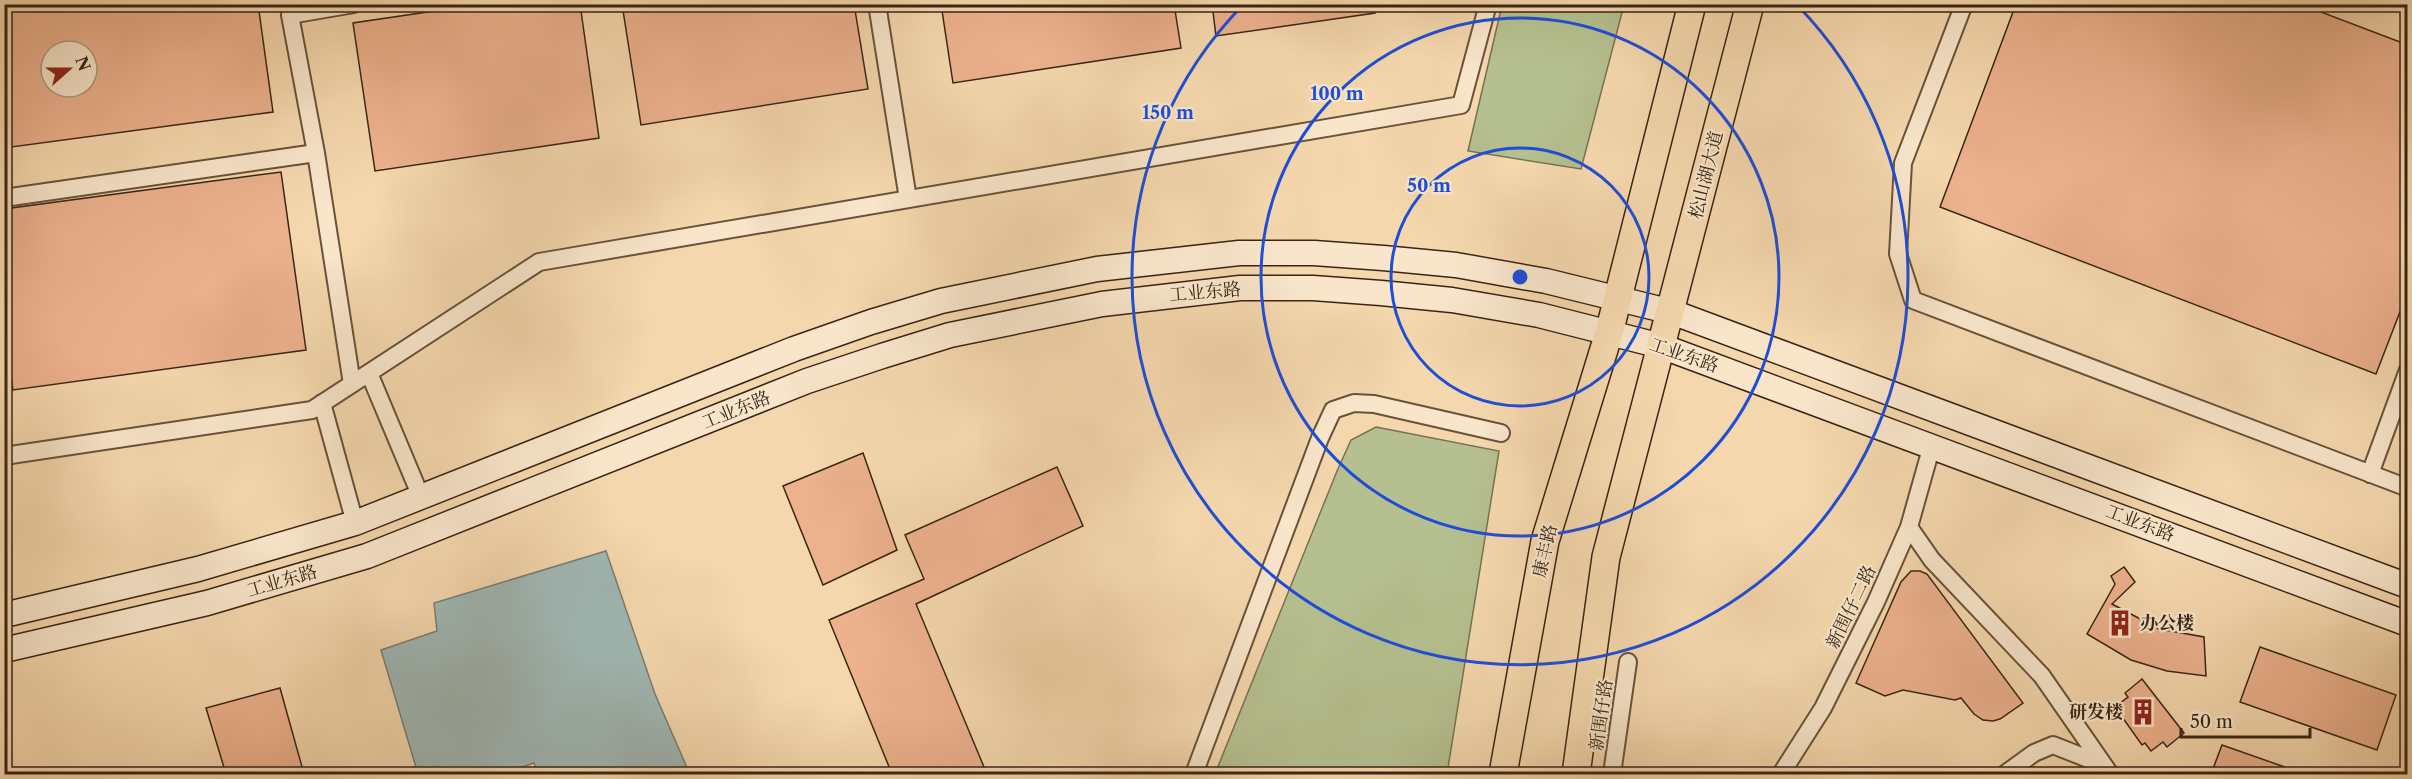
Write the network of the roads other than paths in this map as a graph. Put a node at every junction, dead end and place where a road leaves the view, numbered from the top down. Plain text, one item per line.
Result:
1 (354, 4) edge
2 (877, 4) edge
3 (1488, 4) edge
4 (1692, 4) edge
5 (1750, 4) edge
6 (1964, 4) edge
7 (289, 10) edge
8 (316, 153) junction
9 (4, 198) edge
10 (908, 199) junction
11 (1617, 299) junction
12 (1671, 312) junction
13 (1609, 333) junction
14 (1661, 346) junction
15 (2408, 370) edge
16 (369, 373) junction
17 (352, 384) junction
18 (322, 403) junction
19 (1501, 433) dead end
20 (1932, 445) junction
21 (4, 456) edge
22 (2370, 474) junction
23 (2408, 488) edge
24 (421, 497) junction
25 (355, 523) junction
26 (1909, 526) junction
27 (2408, 586) edge
28 (4, 615) edge
29 (2408, 624) edge
30 (4, 650) edge
31 (1628, 662) dead end
32 (2105, 769) edge
33 (1194, 774) edge
34 (1503, 774) edge
35 (1576, 774) edge
36 (1612, 774) edge
37 (1781, 774) edge
38 (2005, 774) edge

1 - 7 street
2 - 10 street
3 - 10 street
4 - 11 main road
5 - 12 main road, 松山湖大道
6 - 22 street
7 - 8 street
8 - 9 street
8 - 17 street
10 - 16 street
11 - 12 main road, 工业东路
11 - 13 main road
11 - 24 main road, 工业东路
12 - 14 main road, 松山湖大道
12 - 27 main road, 工业东路
13 - 14 main road, 工业东路
13 - 30 main road, 工业东路
13 - 34 main road, 康丰路
14 - 20 main road, 工业东路
14 - 35 main road
15 - 22 street
16 - 17 street
16 - 24 street
17 - 18 street
18 - 21 street
18 - 25 street
19 - 33 street
20 - 26 street, 新围仔二路
20 - 29 main road, 工业东路
22 - 23 street
24 - 25 main road, 工业东路
25 - 28 main road, 工业东路
26 - 32 street
26 - 37 street, 新围仔二路
31 - 36 street, 新围仔路
32 - 38 street

